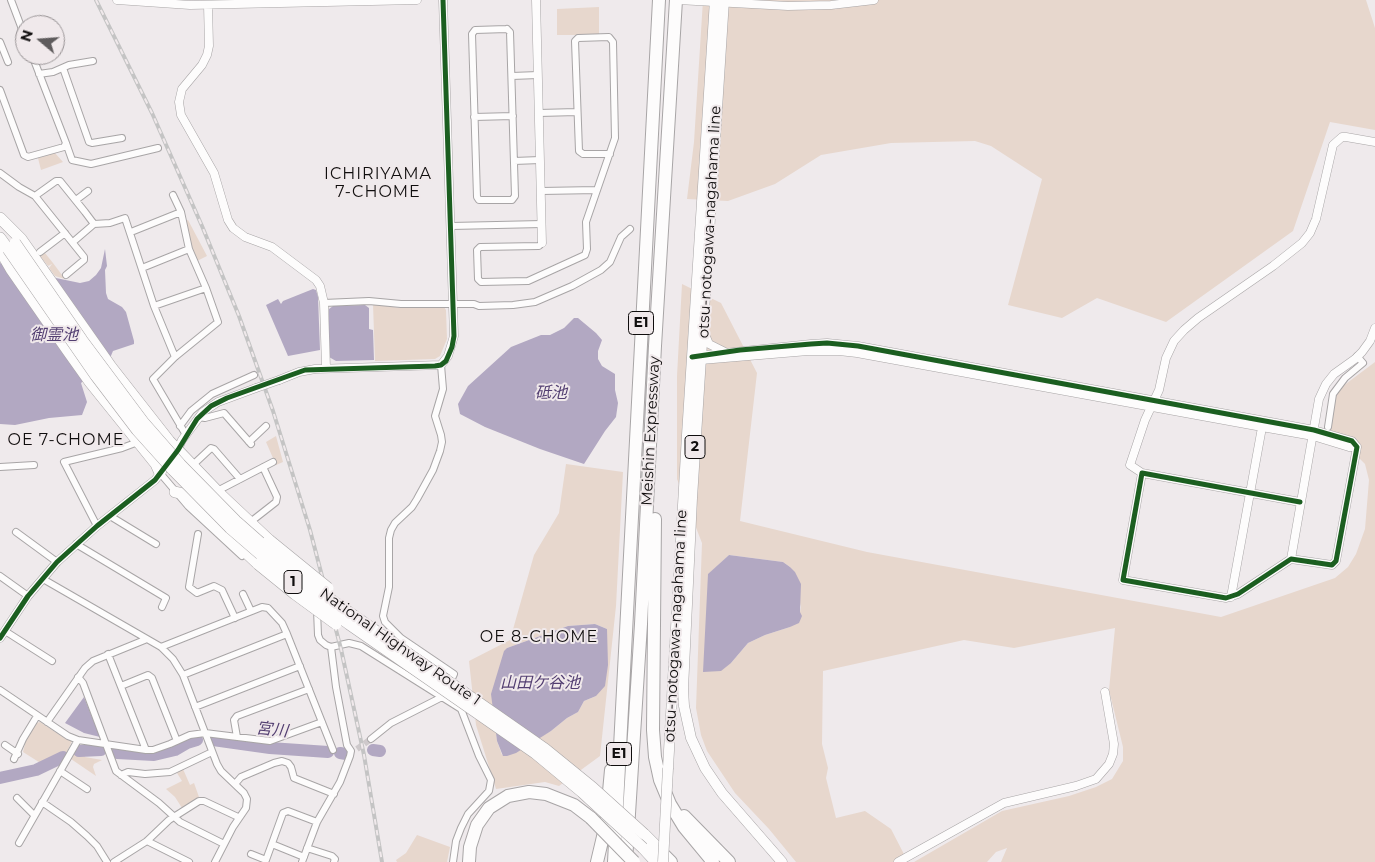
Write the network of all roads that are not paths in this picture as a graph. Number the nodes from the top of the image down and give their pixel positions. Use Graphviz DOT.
graph roads {
  1 [pos="11,0"];
  2 [pos="117,0"];
  3 [pos="417,0"];
  4 [pos="443,0"];
  5 [pos="536,0"];
  6 [pos="659,0"];
  7 [pos="677,0"];
  8 [pos="874,0"];
  9 [pos="697,1"];
  10 [pos="719,1"];
  11 [pos="207,2"];
  12 [pos="300,2"];
  13 [pos="17,15"];
  14 [pos="0,42"];
  15 [pos="93,61"];
  16 [pos="8,62"];
  17 [pos="36,65"];
  18 [pos="63,68"];
  19 [pos="39,74"];
  20 [pos="538,75"];
  21 [pos="512,76"];
  22 [pos="0,90"];
  23 [pos="577,112"];
  24 [pos="539,113"];
  25 [pos="513,116"];
  26 [pos="474,118"];
  27 [pos="122,138"];
  28 [pos="1375,142"];
  29 [pos="66,143"];
  30 [pos="158,148"];
  31 [pos="610,154"];
  32 [pos="540,160"];
  33 [pos="514,161"];
  34 [pos="0,173"];
  35 [pos="597,190"];
  36 [pos="88,191"];
  37 [pos="541,191"];
  38 [pos="173,195"];
  39 [pos="36,196"];
  40 [pos="76,200"];
  41 [pos="181,212"];
  42 [pos="0,220"];
  43 [pos="94,224"];
  44 [pos="542,224"];
  45 [pos="451,226"];
  46 [pos="630,229"];
  47 [pos="131,232"];
  48 [pos="65,233"];
  49 [pos="0,238"];
  50 [pos="73,242"];
  51 [pos="542,243"];
  52 [pos="9,247"];
  53 [pos="189,249"];
  54 [pos="40,252"];
  55 [pos="142,268"];
  56 [pos="66,276"];
  57 [pos="206,288"];
  58 [pos="324,303"];
  59 [pos="453,303"];
  60 [pos="154,306"];
  61 [pos="1375,328"];
  62 [pos="703,330"];
  63 [pos="655,346"];
  64 [pos="725,352"];
  65 [pos="1357,356"];
  66 [pos="175,357"];
  67 [pos="698,357"];
  68 [pos="441,365"];
  69 [pos="326,368"];
  70 [pos="254,375"];
  71 [pos="1152,404"];
  72 [pos="199,417"];
  73 [pos="1330,422"];
  74 [pos="1262,424"];
  75 [pos="180,426"];
  76 [pos="266,426"];
  77 [pos="1313,433"];
  78 [pos="186,435"];
  79 [pos="138,442"];
  80 [pos="179,452"];
  81 [pos="273,462"];
  82 [pos="196,463"];
  83 [pos="34,465"];
  84 [pos="263,467"];
  85 [pos="0,468"];
  86 [pos="160,473"];
  87 [pos="1142,473"];
  88 [pos="240,479"];
  89 [pos="221,489"];
  90 [pos="175,492"];
  91 [pos="1249,494"];
  92 [pos="1300,502"];
  93 [pos="110,516"];
  94 [pos="253,520"];
  95 [pos="97,526"];
  96 [pos="16,532"];
  97 [pos="198,534"];
  98 [pos="76,544"];
  99 [pos="156,544"];
  100 [pos="1290,559"];
  101 [pos="57,562"];
  102 [pos="0,576"];
  103 [pos="43,579"];
  104 [pos="243,594"];
  105 [pos="28,596"];
  106 [pos="1231,597"];
  107 [pos="162,607"];
  108 [pos="251,611"];
  109 [pos="234,618"];
  110 [pos="317,620"];
  111 [pos="5,631"];
  112 [pos="287,634"];
  113 [pos="0,638"];
  114 [pos="147,639"];
  115 [pos="396,640"];
  116 [pos="625,646"];
  117 [pos="161,647"];
  118 [pos="331,647"];
  119 [pos="108,654"];
  120 [pos="401,660"];
  121 [pos="52,661"];
  122 [pos="386,661"];
  123 [pos="300,666"];
  124 [pos="182,675"];
  125 [pos="78,677"];
  126 [pos="121,686"];
  127 [pos="309,689"];
  128 [pos="0,690"];
  129 [pos="1105,692"];
  130 [pos="444,698"];
  131 [pos="195,707"];
  132 [pos="38,716"];
  133 [pos="47,722"];
  134 [pos="322,722"];
  135 [pos="205,733"];
  136 [pos="238,737"];
  137 [pos="371,739"];
  138 [pos="78,740"];
  139 [pos="177,741"];
  140 [pos="5,745"];
  141 [pos="107,745"];
  142 [pos="146,750"];
  143 [pos="333,750"];
  144 [pos="212,752"];
  145 [pos="663,768"];
  146 [pos="60,771"];
  147 [pos="121,775"];
  148 [pos="235,784"];
  149 [pos="87,789"];
  150 [pos="334,794"];
  151 [pos="17,798"];
  152 [pos="42,802"];
  153 [pos="34,815"];
  154 [pos="174,817"];
  155 [pos="238,817"];
  156 [pos="317,822"];
  157 [pos="147,841"];
  158 [pos="19,843"];
  159 [pos="224,844"];
  160 [pos="272,844"];
  161 [pos="307,848"];
  162 [pos="657,848"];
  163 [pos="252,854"];
  164 [pos="303,859"];
  165 [pos="107,862"];
  166 [pos="114,862"];
  167 [pos="190,862"];
  168 [pos="215,862"];
  169 [pos="334,862"];
  170 [pos="454,862"];
  171 [pos="469,862"];
  172 [pos="597,862"];
  173 [pos="614,862"];
  174 [pos="626,862"];
  175 [pos="634,862"];
  176 [pos="656,862"];
  177 [pos="663,862"];
  178 [pos="672,862"];
  179 [pos="713,862"];
  180 [pos="729,862"];
  181 [pos="782,862"];
  182 [pos="898,862"];
  1 -- 13 [label="street"];
  2 -- 11 [label="street"];
  3 -- 12 [label="street"];
  4 -- 45 [label="street"];
  5 -- 20 [label="street"];
  6 -- 116 [label="highway, Meishin Expressway / E1"];
  7 -- 9 [label="street"];
  7 -- 63 [label="highway, Meishin Expressway / E1"];
  8 -- 10 [label="street"];
  9 -- 10 [label="street"];
  10 -- 62 [label="main road, otsu-notogawa-nagahama line / 2"];
  10 -- 67 [label="main road, otsu-notogawa-nagahama line / 2"];
  11 -- 12 [label="street"];
  11 -- 58 [label="street"];
  14 -- 16 [label="street"];
  15 -- 18 [label="street"];
  17 -- 19 [label="street"];
  18 -- 19 [label="street"];
  18 -- 27 [label="street"];
  19 -- 29 [label="street"];
  20 -- 21 [label="street"];
  20 -- 24 [label="street"];
  21 -- 25 [label="street"];
  21 -- 26 [label="street"];
  22 -- 29 [label="street"];
  23 -- 24 [label="street"];
  23 -- 31 [label="street"];
  23 -- 31 [label="street"];
  24 -- 32 [label="street"];
  25 -- 26 [label="street"];
  25 -- 33 [label="street"];
  26 -- 33 [label="street"];
  28 -- 71 [label="street"];
  29 -- 30 [label="street"];
  31 -- 35 [label="street"];
  32 -- 33 [label="street"];
  32 -- 37 [label="street"];
  34 -- 39 [label="street"];
  35 -- 37 [label="street"];
  35 -- 51 [label="street"];
  36 -- 40 [label="street"];
  37 -- 44 [label="street"];
  38 -- 41 [label="street"];
  39 -- 40 [label="street"];
  39 -- 48 [label="street"];
  40 -- 43 [label="street"];
  41 -- 47 [label="street"];
  41 -- 53 [label="street"];
  42 -- 52 [label="highway, National Highway Route 1 / 1"];
  43 -- 47 [label="street"];
  43 -- 50 [label="street"];
  44 -- 45 [label="street"];
  44 -- 51 [label="street"];
  45 -- 59 [label="street"];
  46 -- 59 [label="street"];
  47 -- 55 [label="street"];
  48 -- 50 [label="street"];
  48 -- 54 [label="street"];
  49 -- 52 [label="highway, National Highway Route 1 / 1"];
  50 -- 56 [label="street"];
  52 -- 79 [label="highway"];
  52 -- 80 [label="highway"];
  52 -- 115 [label="highway, National Highway Route 1 / 1, bridge"];
  52 -- 120 [label="highway, National Highway Route 1 / 1, bridge"];
  53 -- 55 [label="street"];
  53 -- 57 [label="street"];
  55 -- 60 [label="street"];
  57 -- 60 [label="street"];
  57 -- 66 [label="street"];
  58 -- 59 [label="street"];
  58 -- 69 [label="street"];
  59 -- 68 [label="street"];
  60 -- 66 [label="street"];
  61 -- 65 [label="street"];
  62 -- 64 [label="street"];
  62 -- 67 [label="main road, otsu-notogawa-nagahama line / 2"];
  63 -- 145 [label="highway"];
  63 -- 174 [label="highway, Meishin Expressway / E1"];
  64 -- 67 [label="street"];
  64 -- 71 [label="street"];
  65 -- 73 [label="street"];
  65 -- 77 [label="street"];
  66 -- 75 [label="street"];
  67 -- 71 [label="street"];
  67 -- 145 [label="main road, otsu-notogawa-nagahama line / 2"];
  67 -- 181 [label="main road, otsu-notogawa-nagahama line / 2"];
  68 -- 69 [label="street"];
  68 -- 115 [label="street"];
  69 -- 72 [label="street, bridge"];
  70 -- 75 [label="street"];
  71 -- 74 [label="street"];
  71 -- 87 [label="street"];
  72 -- 76 [label="street"];
  72 -- 78 [label="street"];
  74 -- 77 [label="street"];
  74 -- 91 [label="street"];
  75 -- 78 [label="street"];
  77 -- 92 [label="street"];
  77 -- 100 [label="street"];
  78 -- 80 [label="street"];
  79 -- 86 [label="highway"];
  79 -- 95 [label="street"];
  80 -- 82 [label="street"];
  80 -- 86 [label="street"];
  80 -- 115 [label="highway, bridge"];
  81 -- 84 [label="street"];
  82 -- 88 [label="street"];
  82 -- 89 [label="street"];
  83 -- 85 [label="street"];
  84 -- 88 [label="street"];
  84 -- 94 [label="street"];
  86 -- 90 [label="street"];
  86 -- 93 [label="street"];
  87 -- 91 [label="street"];
  87 -- 106 [label="street"];
  88 -- 89 [label="street"];
  89 -- 94 [label="street"];
  90 -- 110 [label="street"];
  90 -- 120 [label="highway, bridge"];
  91 -- 92 [label="street"];
  91 -- 106 [label="street"];
  92 -- 100 [label="street"];
  93 -- 95 [label="street"];
  93 -- 99 [label="street"];
  94 -- 110 [label="street"];
  95 -- 98 [label="street"];
  96 -- 101 [label="street"];
  97 -- 109 [label="street"];
  98 -- 101 [label="street"];
  98 -- 107 [label="street"];
  100 -- 106 [label="street"];
  101 -- 103 [label="street"];
  102 -- 105 [label="street"];
  103 -- 105 [label="street"];
  103 -- 114 [label="street"];
  104 -- 108 [label="street"];
  105 -- 111 [label="street"];
  108 -- 109 [label="street"];
  108 -- 112 [label="street"];
  109 -- 117 [label="street"];
  110 -- 118 [label="street"];
  111 -- 113 [label="street"];
  111 -- 121 [label="street"];
  112 -- 123 [label="street"];
  112 -- 124 [label="street"];
  114 -- 117 [label="street"];
  114 -- 119 [label="street"];
  115 -- 122 [label="street"];
  115 -- 130 [label="street"];
  115 -- 162 [label="highway, National Highway Route 1 / 1, bridge"];
  116 -- 172 [label="highway"];
  116 -- 173 [label="highway, Meishin Expressway / E1"];
  117 -- 124 [label="street"];
  118 -- 122 [label="street"];
  118 -- 150 [label="street"];
  119 -- 125 [label="street"];
  119 -- 126 [label="street"];
  120 -- 176 [label="highway, National Highway Route 1 / 1, bridge"];
  122 -- 130 [label="street"];
  123 -- 127 [label="street"];
  123 -- 131 [label="street"];
  124 -- 131 [label="street"];
  125 -- 133 [label="street"];
  125 -- 141 [label="street"];
  126 -- 139 [label="street"];
  126 -- 142 [label="street"];
  127 -- 134 [label="street"];
  127 -- 136 [label="street"];
  128 -- 132 [label="street"];
  129 -- 182 [label="street"];
  130 -- 137 [label="street"];
  130 -- 170 [label="street"];
  131 -- 135 [label="street"];
  132 -- 133 [label="street"];
  132 -- 140 [label="street"];
  133 -- 138 [label="street"];
  134 -- 136 [label="street"];
  134 -- 143 [label="street"];
  135 -- 136 [label="street"];
  135 -- 139 [label="street"];
  135 -- 144 [label="street"];
  138 -- 141 [label="street"];
  138 -- 146 [label="street"];
  139 -- 142 [label="street"];
  141 -- 142 [label="street"];
  141 -- 147 [label="street"];
  144 -- 147 [label="street"];
  144 -- 148 [label="street"];
  145 -- 177 [label="main road, otsu-notogawa-nagahama line / 2, bridge"];
  145 -- 179 [label="highway"];
  145 -- 180 [label="highway"];
  146 -- 149 [label="street"];
  146 -- 152 [label="street"];
  147 -- 154 [label="street"];
  148 -- 150 [label="street"];
  148 -- 155 [label="street"];
  150 -- 156 [label="street"];
  151 -- 153 [label="street"];
  152 -- 153 [label="street"];
  152 -- 165 [label="street"];
  153 -- 158 [label="street"];
  154 -- 155 [label="street"];
  154 -- 157 [label="street"];
  154 -- 159 [label="street"];
  155 -- 159 [label="street"];
  156 -- 160 [label="street"];
  156 -- 161 [label="street"];
  157 -- 166 [label="street"];
  157 -- 167 [label="street"];
  159 -- 168 [label="street"];
  160 -- 163 [label="street"];
  160 -- 164 [label="street"];
  161 -- 164 [label="street"];
  161 -- 169 [label="street"];
  162 -- 178 [label="highway"];
  171 -- 175 [label="highway, bridge"];
}
